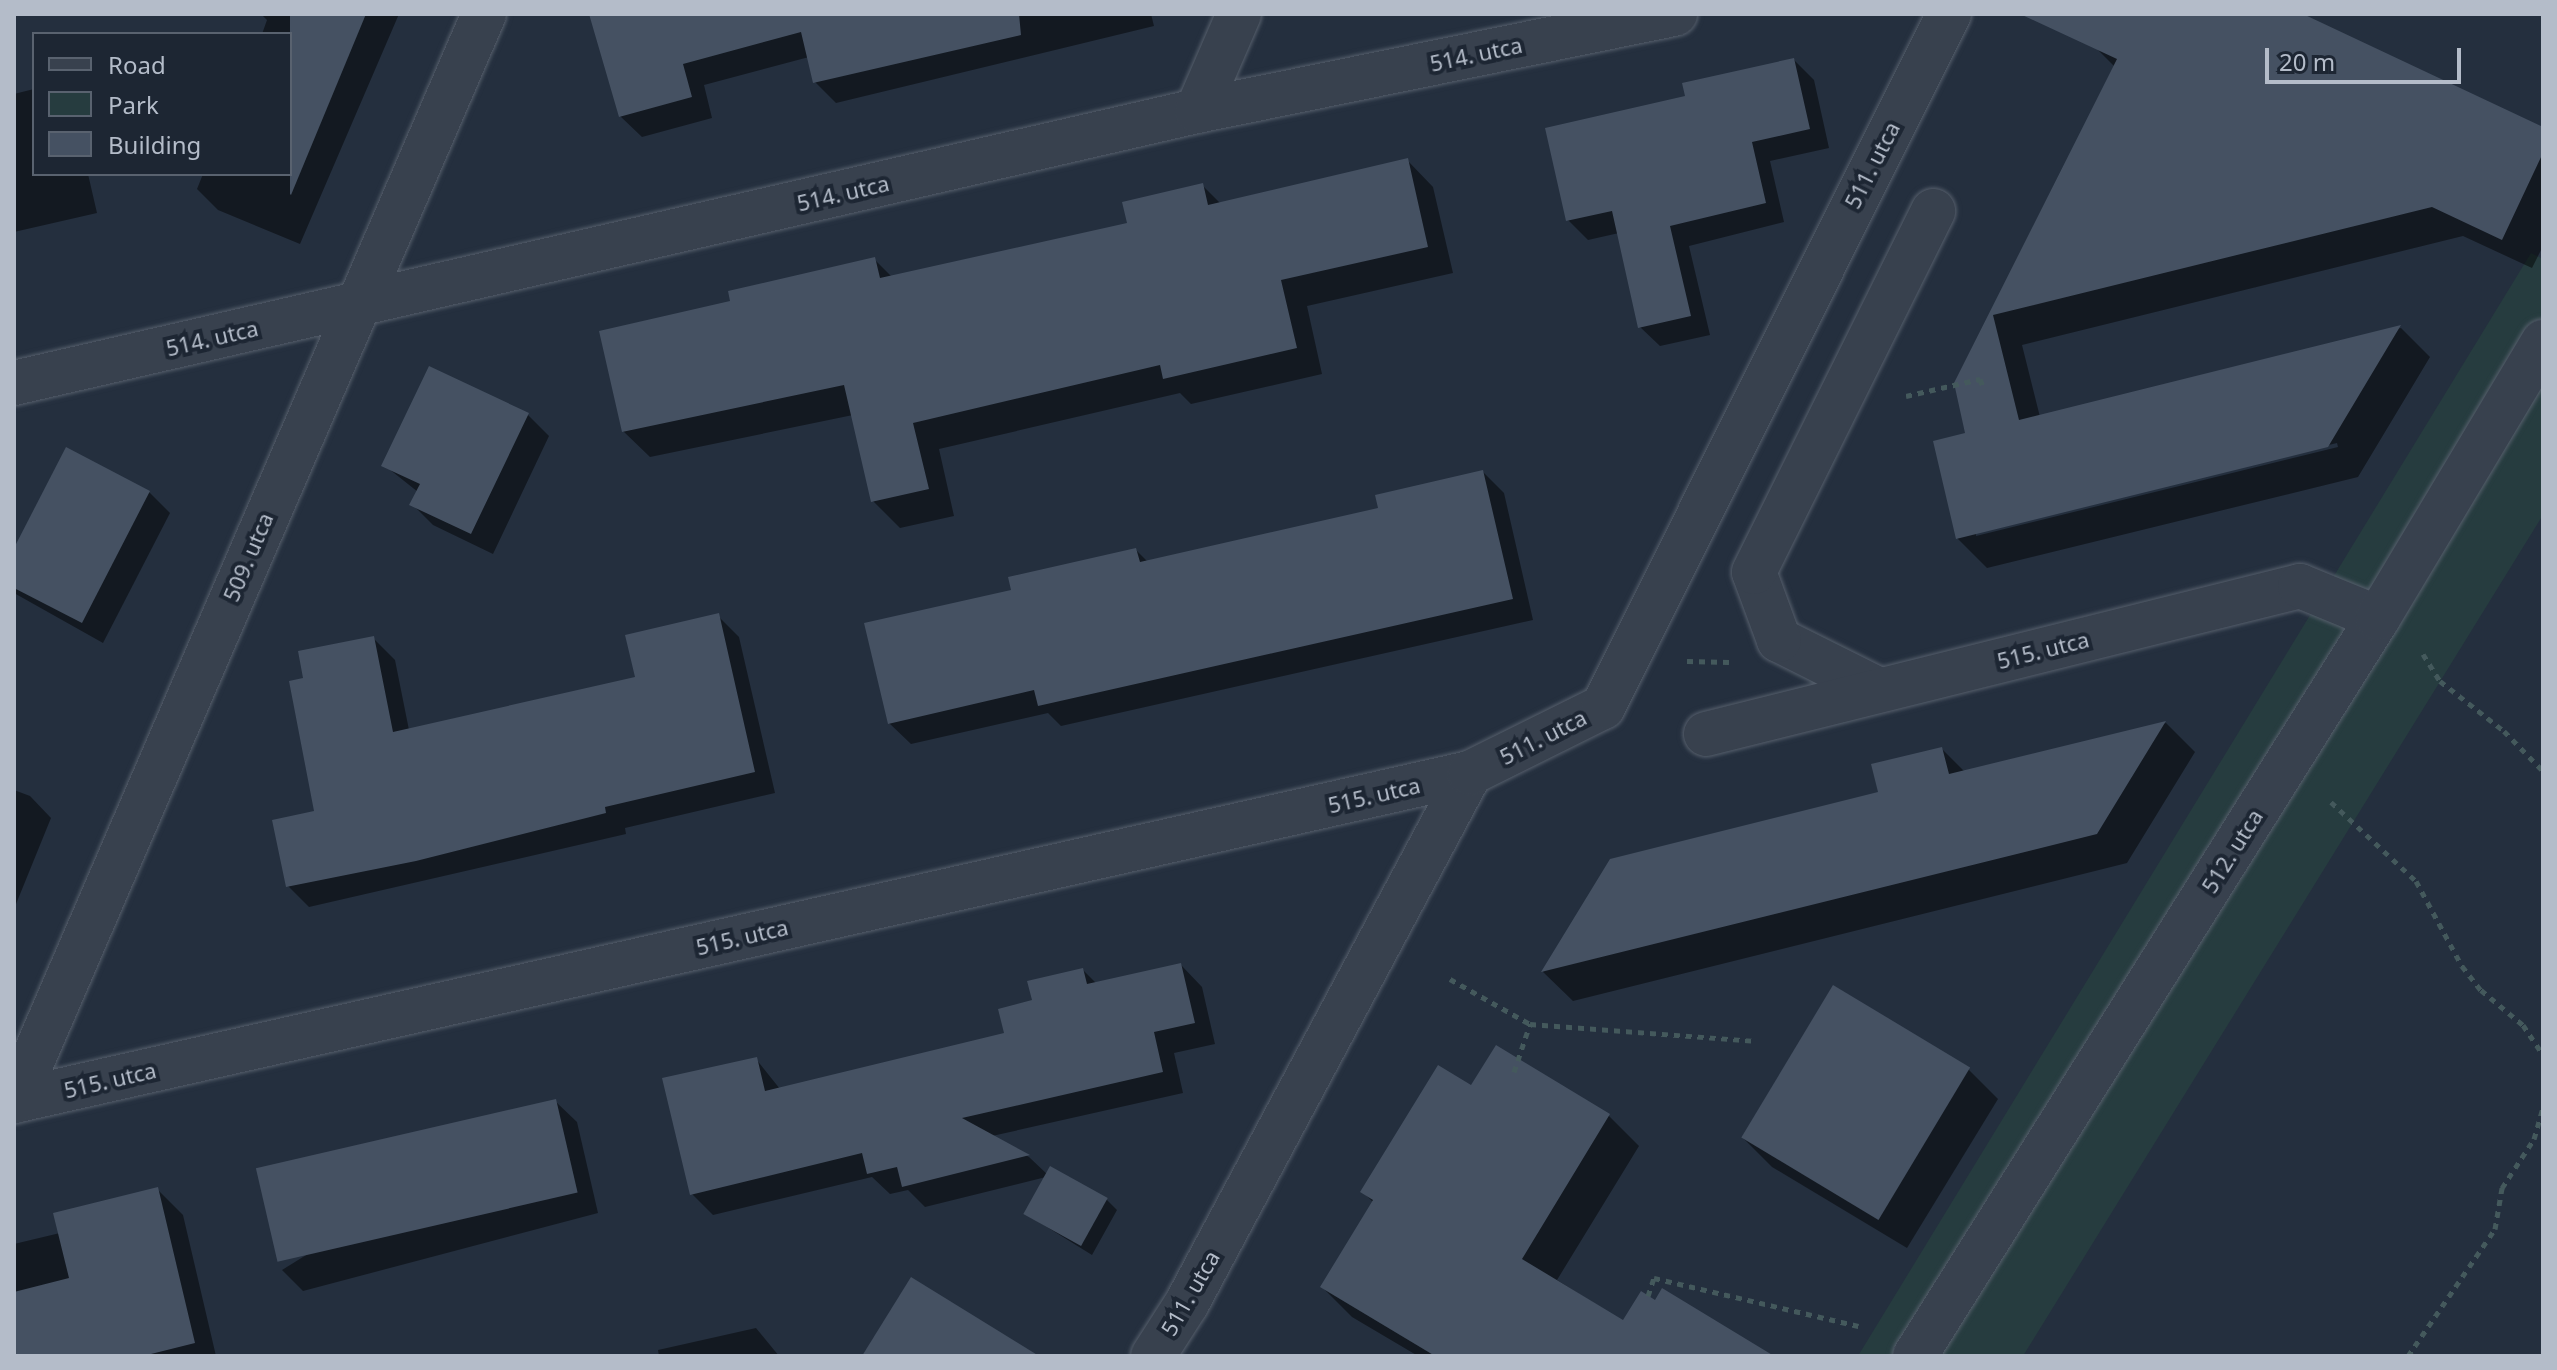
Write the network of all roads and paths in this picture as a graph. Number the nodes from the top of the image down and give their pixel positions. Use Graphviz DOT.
graph roads {
  1 [pos="484,14"];
  2 [pos="1239,14"];
  3 [pos="1675,14"];
  4 [pos="1949,14"];
  5 [pos="1197,111"];
  6 [pos="1933,211"];
  7 [pos="356,305"];
  8 [pos="2543,342"];
  9 [pos="14,383"];
  10 [pos="1984,389"];
  11 [pos="1894,399"];
  12 [pos="2383,608"];
  13 [pos="1879,690"];
  14 [pos="1706,734"];
  15 [pos="2289,759"];
  16 [pos="2543,771"];
  17 [pos="1470,773"];
  18 [pos="1450,979"];
  19 [pos="1530,1024"];
  20 [pos="1754,1041"];
  21 [pos="2543,1055"];
  22 [pos="1514,1072"];
  23 [pos="15,1101"];
  24 [pos="2543,1108"];
  25 [pos="1648,1296"];
  26 [pos="1858,1326"];
  27 [pos="1153,1356"];
  28 [pos="1915,1356"];
  29 [pos="2408,1356"];
  1 -- 7 [label="street, 509. utca"];
  2 -- 5 [label="street"];
  3 -- 5 [label="street, 514. utca"];
  4 -- 17 [label="street, 511. utca"];
  5 -- 7 [label="street, 514. utca"];
  6 -- 13 [label="street"];
  7 -- 9 [label="street, 514. utca"];
  7 -- 23 [label="street, 509. utca"];
  8 -- 12 [label="street, 512. utca"];
  10 -- 11 [label="path"];
  12 -- 13 [label="street, 515. utca"];
  12 -- 15 [label="street, 512. utca"];
  12 -- 16 [label="path"];
  13 -- 14 [label="street, 515. utca"];
  15 -- 21 [label="path"];
  15 -- 28 [label="street, 512. utca"];
  17 -- 23 [label="street, 515. utca"];
  17 -- 27 [label="street, 511. utca"];
  18 -- 19 [label="path"];
  19 -- 20 [label="path"];
  19 -- 22 [label="path"];
  24 -- 29 [label="path"];
  25 -- 26 [label="path"];
}
